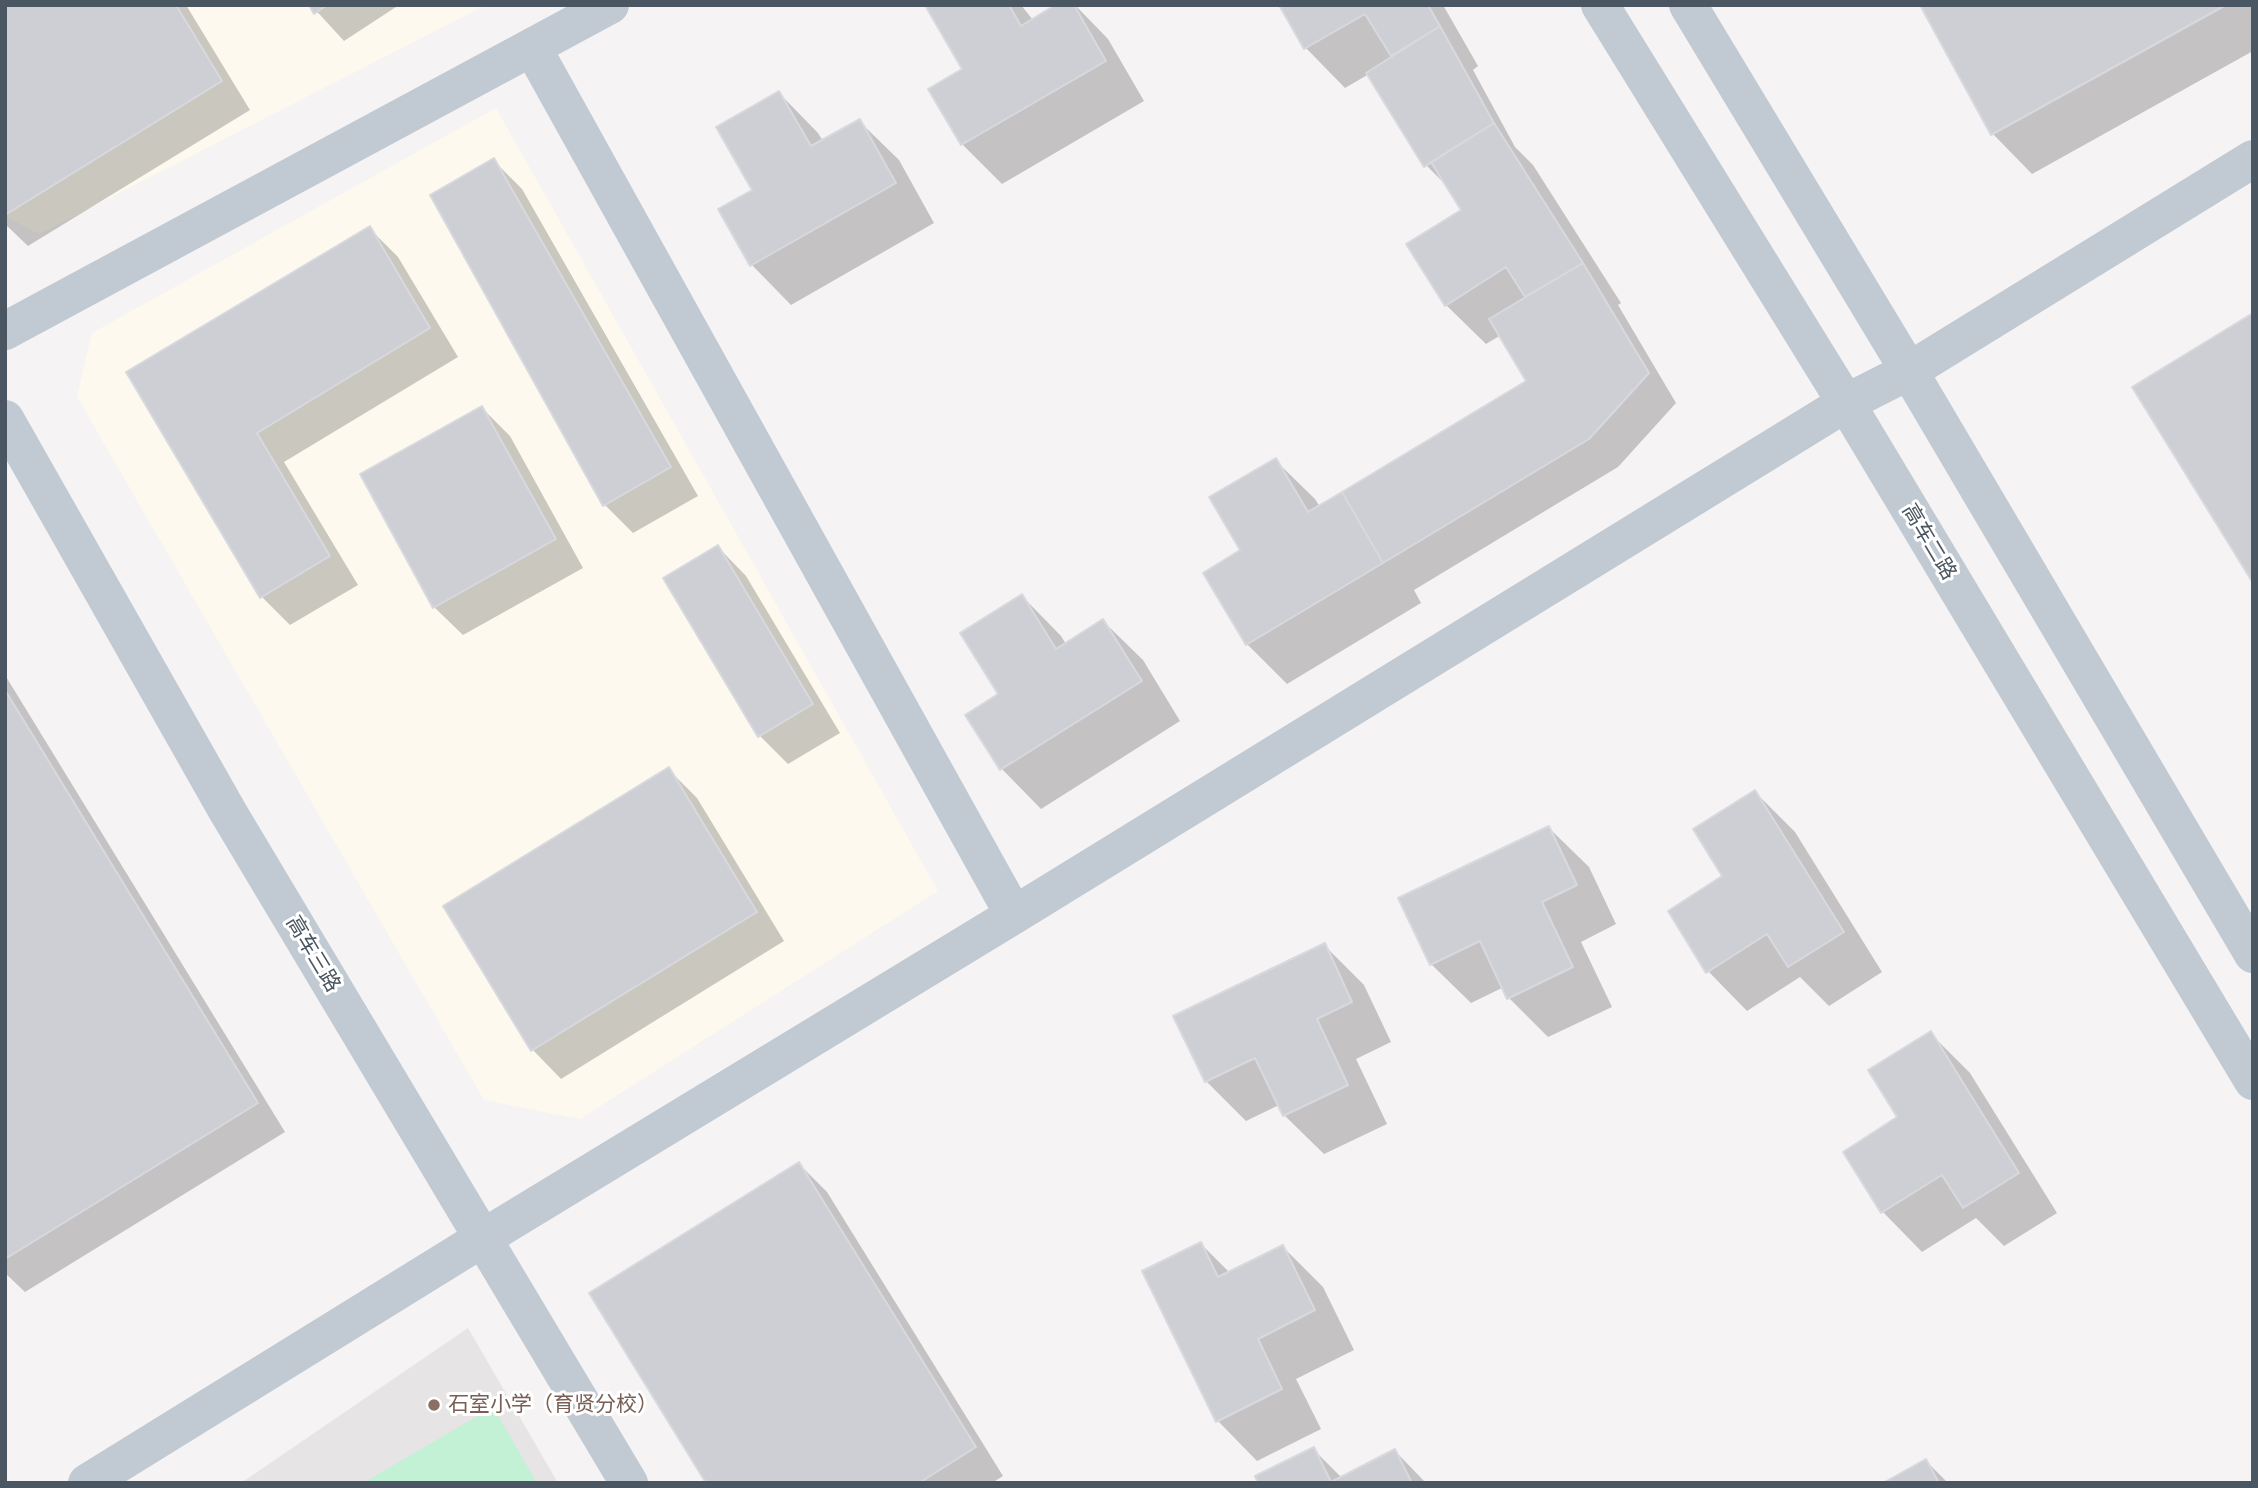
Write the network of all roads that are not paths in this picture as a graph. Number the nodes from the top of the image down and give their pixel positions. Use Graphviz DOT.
graph roads {
  1 [pos="610,5"];
  2 [pos="1600,5"];
  3 [pos="1688,5"];
  4 [pos="532,47"];
  5 [pos="2253,159"];
  6 [pos="5,331"];
  7 [pos="1909,371"];
  8 [pos="1846,403"];
  9 [pos="5,419"];
  10 [pos="1014,915"];
  11 [pos="2253,954"];
  12 [pos="2253,1082"];
  13 [pos="483,1238"];
  14 [pos="87,1483"];
  15 [pos="629,1483"];
  1 -- 4 [label="street"];
  2 -- 8 [label="street, 高车二路"];
  3 -- 7 [label="street"];
  4 -- 6 [label="street"];
  4 -- 10 [label="street"];
  5 -- 7 [label="street"];
  7 -- 8 [label="street"];
  7 -- 11 [label="street"];
  8 -- 10 [label="street"];
  8 -- 12 [label="street, 高车二路"];
  9 -- 13 [label="street, 高车三路"];
  10 -- 13 [label="street"];
  13 -- 14 [label="street"];
  13 -- 15 [label="street, 高车三路"];
}
